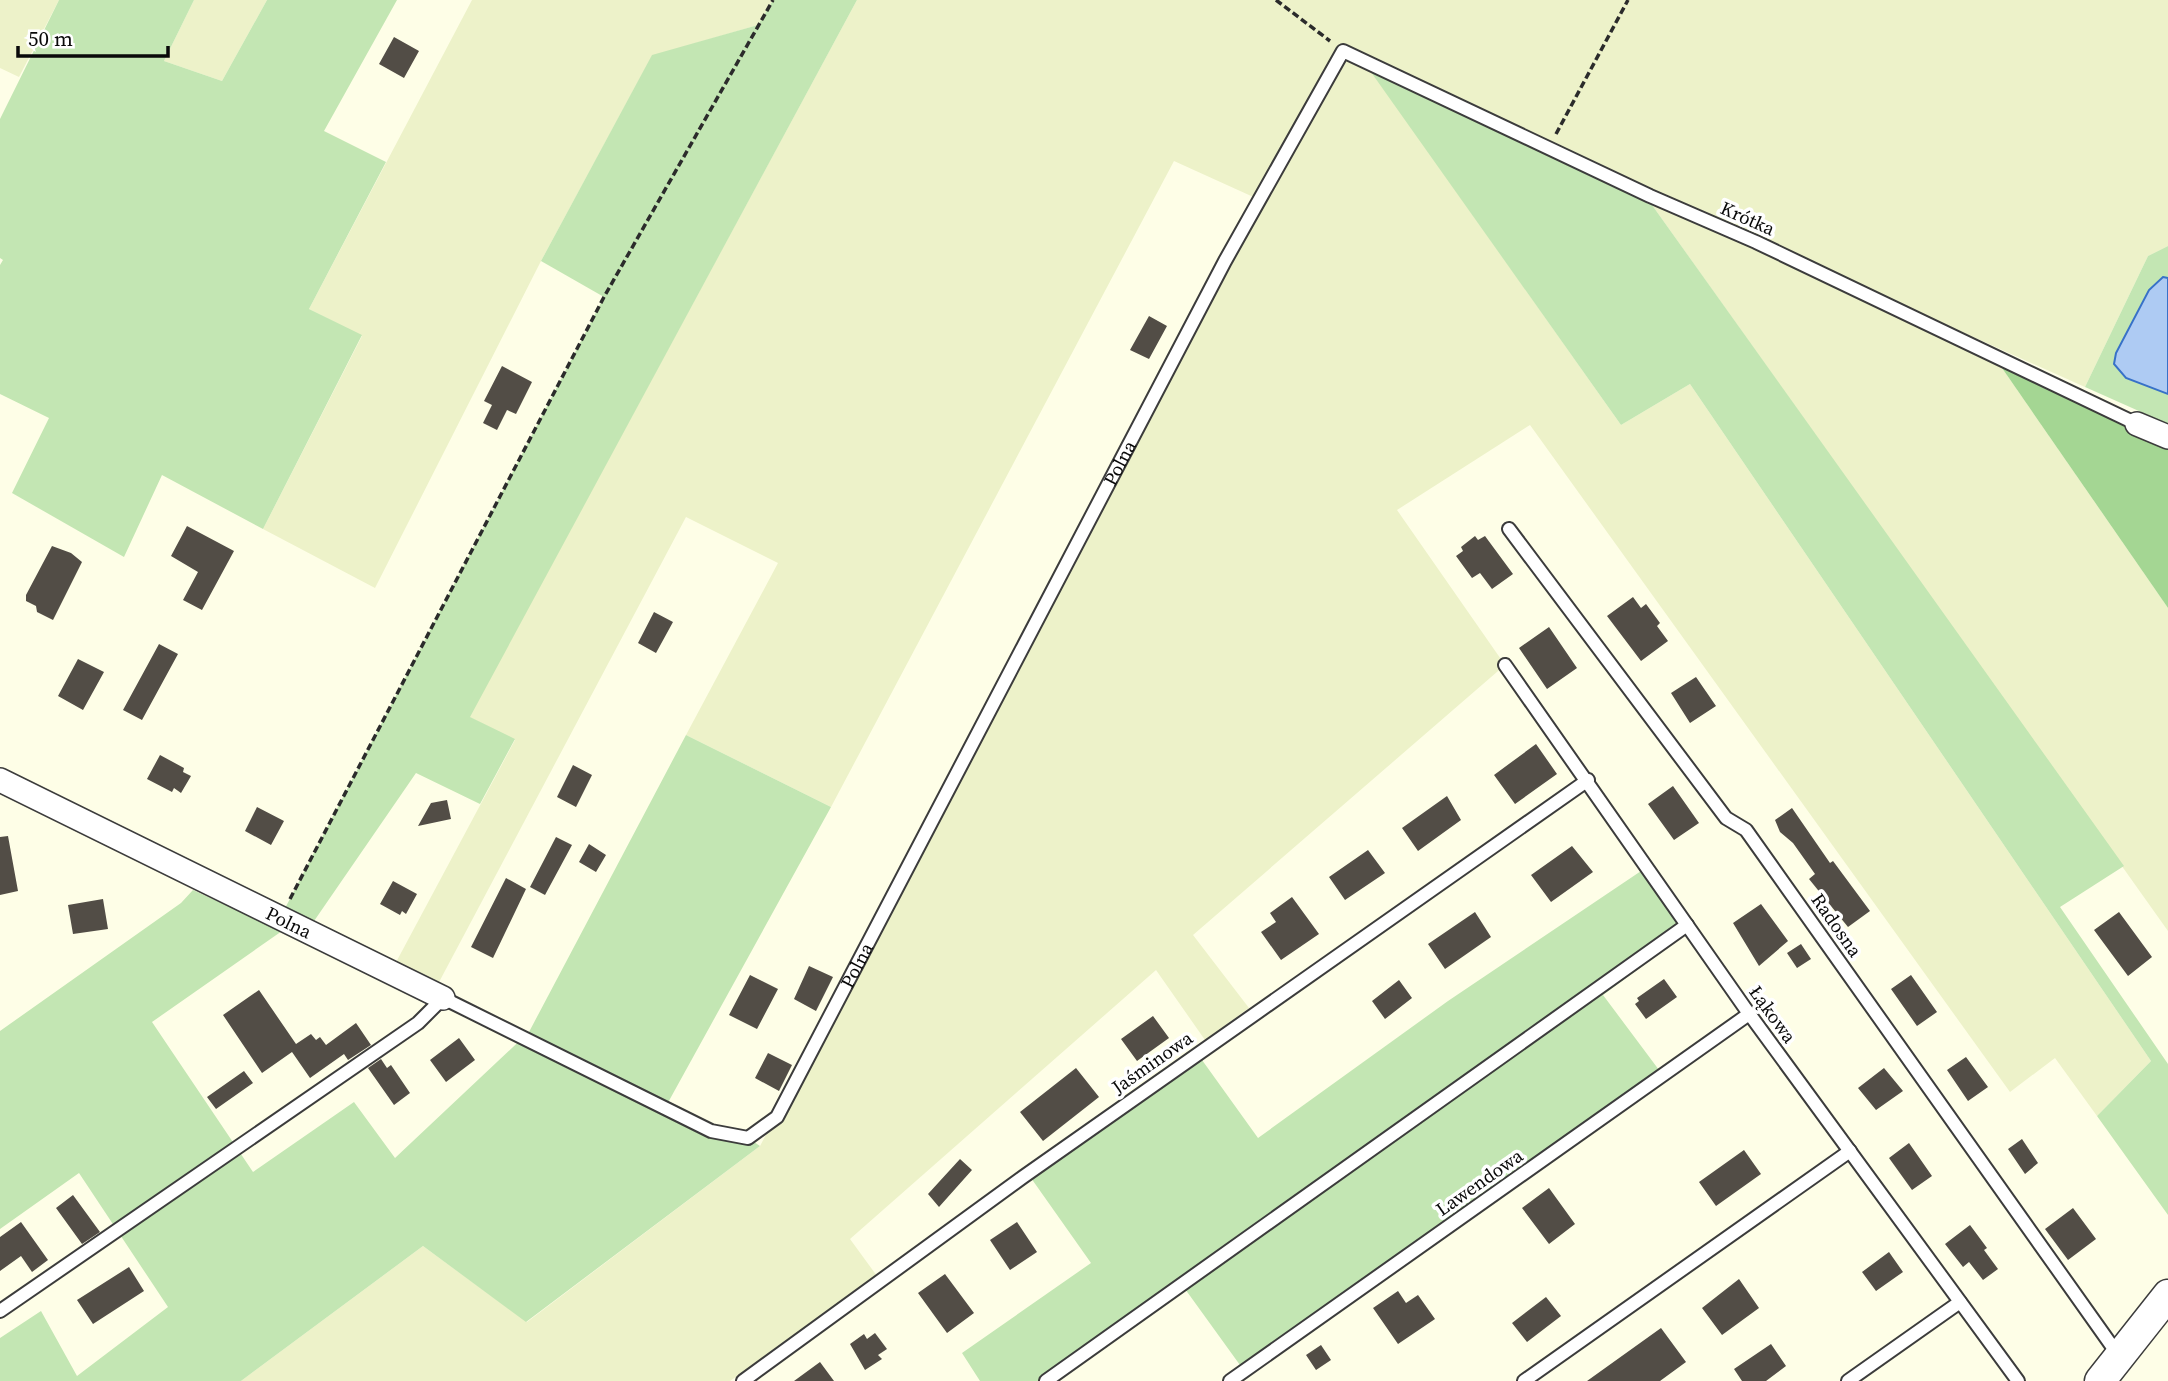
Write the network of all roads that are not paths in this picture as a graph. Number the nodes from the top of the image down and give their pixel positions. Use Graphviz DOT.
graph roads {
  1 [pos="1343,51"];
  2 [pos="2137,424"];
  3 [pos="2168,437"];
  4 [pos="1509,528"];
  5 [pos="1504,665"];
  6 [pos="0,780"];
  7 [pos="1588,780"];
  8 [pos="1687,926"];
  9 [pos="443,998"];
  10 [pos="1749,1014"];
  11 [pos="1850,1151"];
  12 [pos="2168,1296"];
  13 [pos="1960,1303"];
  14 [pos="0,1311"];
  15 [pos="2120,1356"];
  16 [pos="743,1381"];
  17 [pos="1046,1381"];
  18 [pos="1230,1381"];
  19 [pos="1524,1381"];
  20 [pos="1848,1381"];
  21 [pos="2018,1381"];
  22 [pos="2100,1381"];
  1 -- 2 [label="lane, Krótka"];
  1 -- 9 [label="lane, Polna"];
  2 -- 3 [label="street"];
  4 -- 15 [label="lane, Radosna"];
  5 -- 7 [label="lane, Łąkowa"];
  6 -- 9 [label="street, Polna"];
  7 -- 8 [label="lane, Łąkowa"];
  7 -- 16 [label="lane, Jaśminowa"];
  8 -- 10 [label="lane, Łąkowa"];
  8 -- 17 [label="lane"];
  9 -- 14 [label="lane"];
  10 -- 11 [label="lane, Łąkowa"];
  10 -- 18 [label="lane, Lawendowa"];
  11 -- 13 [label="lane, Łąkowa"];
  11 -- 19 [label="lane"];
  12 -- 15 [label="street"];
  13 -- 20 [label="lane"];
  13 -- 21 [label="lane, Łąkowa"];
  15 -- 22 [label="street"];
}
